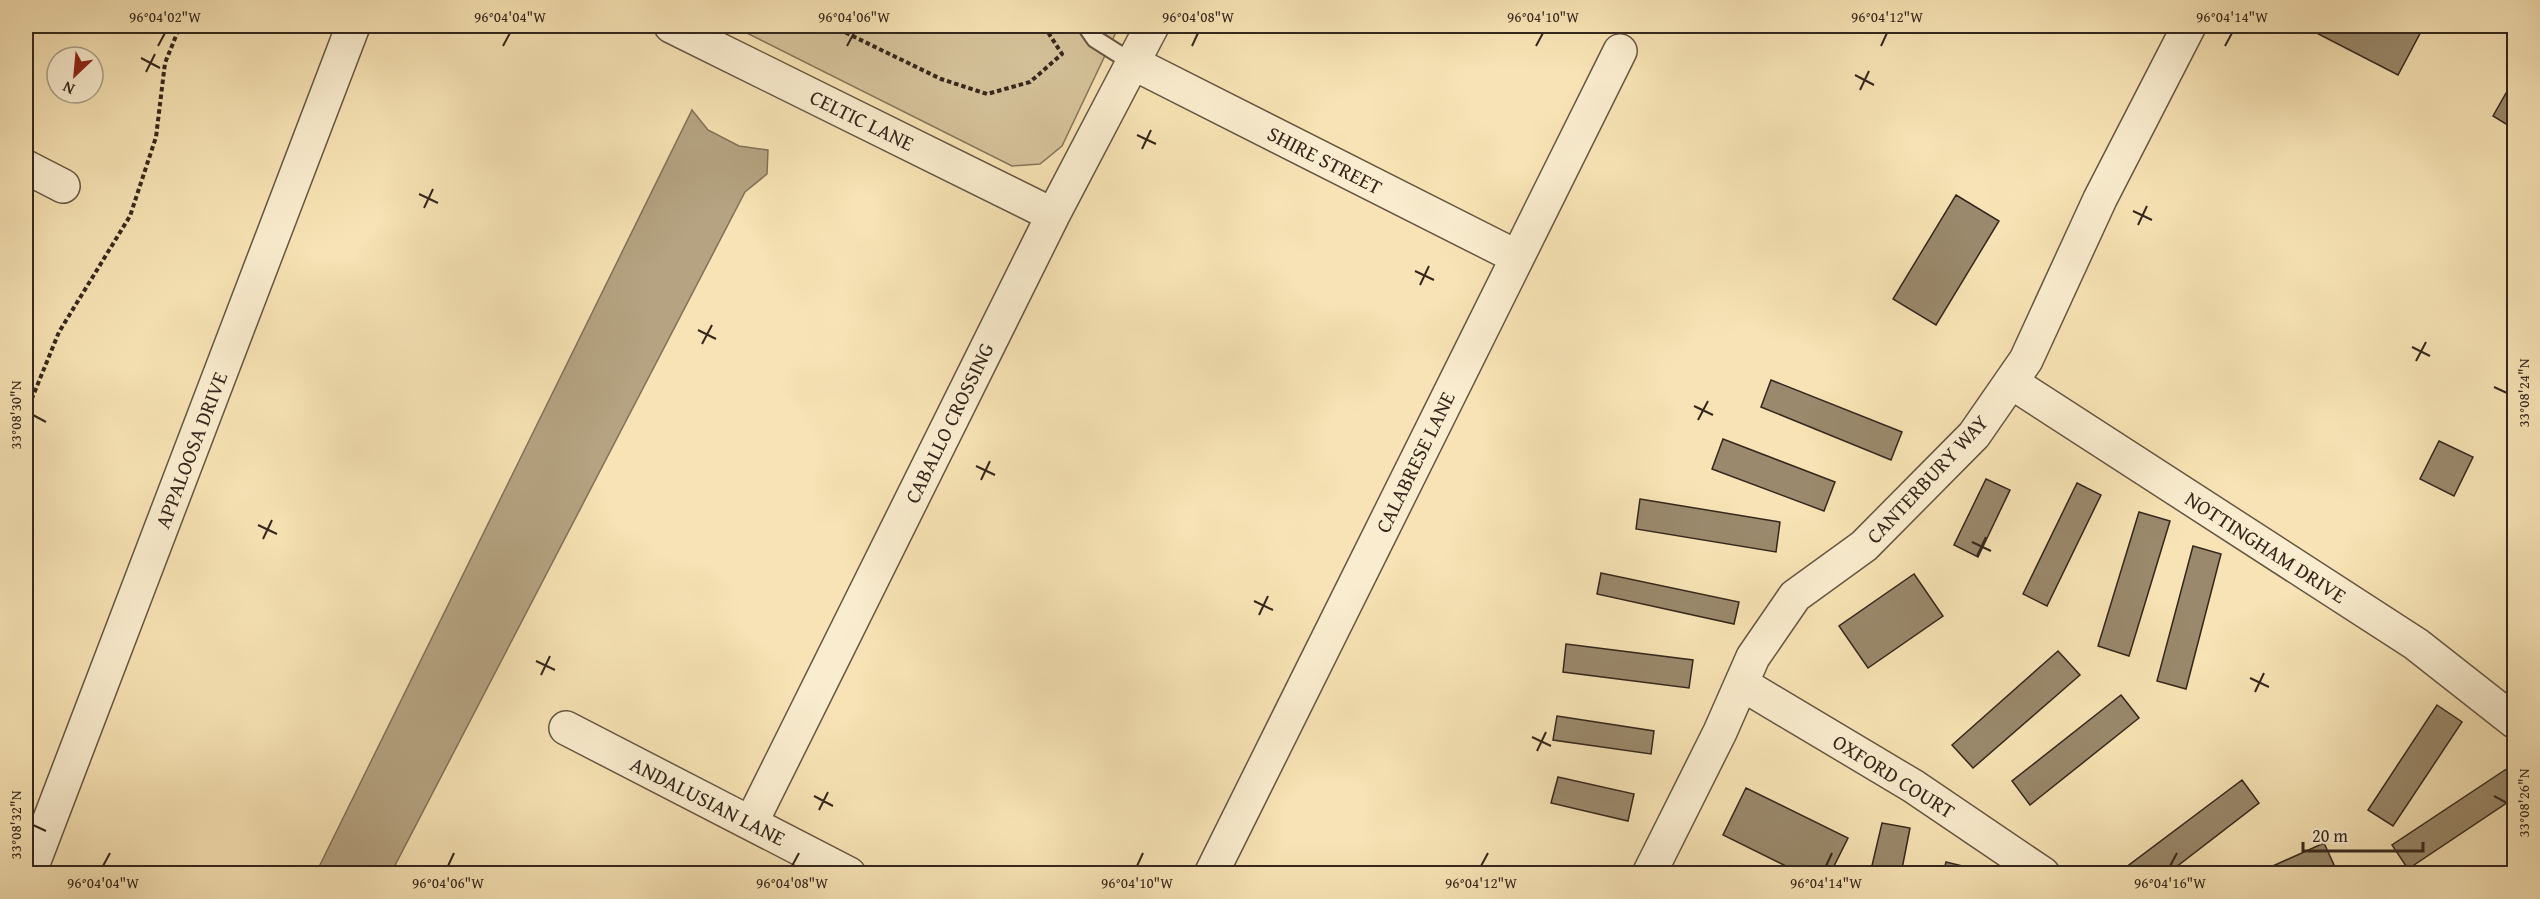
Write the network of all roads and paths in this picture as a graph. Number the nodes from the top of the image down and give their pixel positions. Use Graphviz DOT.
graph roads {
  1 [pos="180,26"];
  2 [pos="352,26"];
  3 [pos="671,26"];
  4 [pos="832,26"];
  5 [pos="1044,26"];
  6 [pos="1086,26"];
  7 [pos="1152,26"];
  8 [pos="2189,26"];
  9 [pos="1620,51"];
  10 [pos="1133,63"];
  11 [pos="26,167"];
  12 [pos="63,186"];
  13 [pos="1053,215"];
  14 [pos="1516,257"];
  15 [pos="2011,382"];
  16 [pos="26,412"];
  17 [pos="1742,684"];
  18 [pos="2514,721"];
  19 [pos="566,728"];
  20 [pos="751,823"];
  21 [pos="29,873"];
  22 [pos="849,873"];
  23 [pos="1211,873"];
  24 [pos="1649,873"];
  25 [pos="2043,873"];
  1 -- 16 [label="path"];
  2 -- 21 [label="street, APPALOOSA DRIVE"];
  3 -- 13 [label="street, CELTIC LANE"];
  4 -- 5 [label="path"];
  6 -- 10 [label="lane"];
  7 -- 10 [label="street, CABALLO CROSSING"];
  8 -- 15 [label="street, CANTERBURY WAY"];
  9 -- 14 [label="street, CALABRESE LANE"];
  10 -- 13 [label="street, CABALLO CROSSING"];
  10 -- 14 [label="street, SHIRE STREET"];
  11 -- 12 [label="street"];
  13 -- 20 [label="street, CABALLO CROSSING"];
  14 -- 23 [label="street, CALABRESE LANE"];
  15 -- 17 [label="street, CANTERBURY WAY"];
  15 -- 18 [label="street, NOTTINGHAM DRIVE"];
  17 -- 24 [label="street, CANTERBURY WAY"];
  17 -- 25 [label="street, OXFORD COURT"];
  19 -- 20 [label="street, ANDALUSIAN LANE"];
  20 -- 22 [label="street, ANDALUSIAN LANE"];
}
